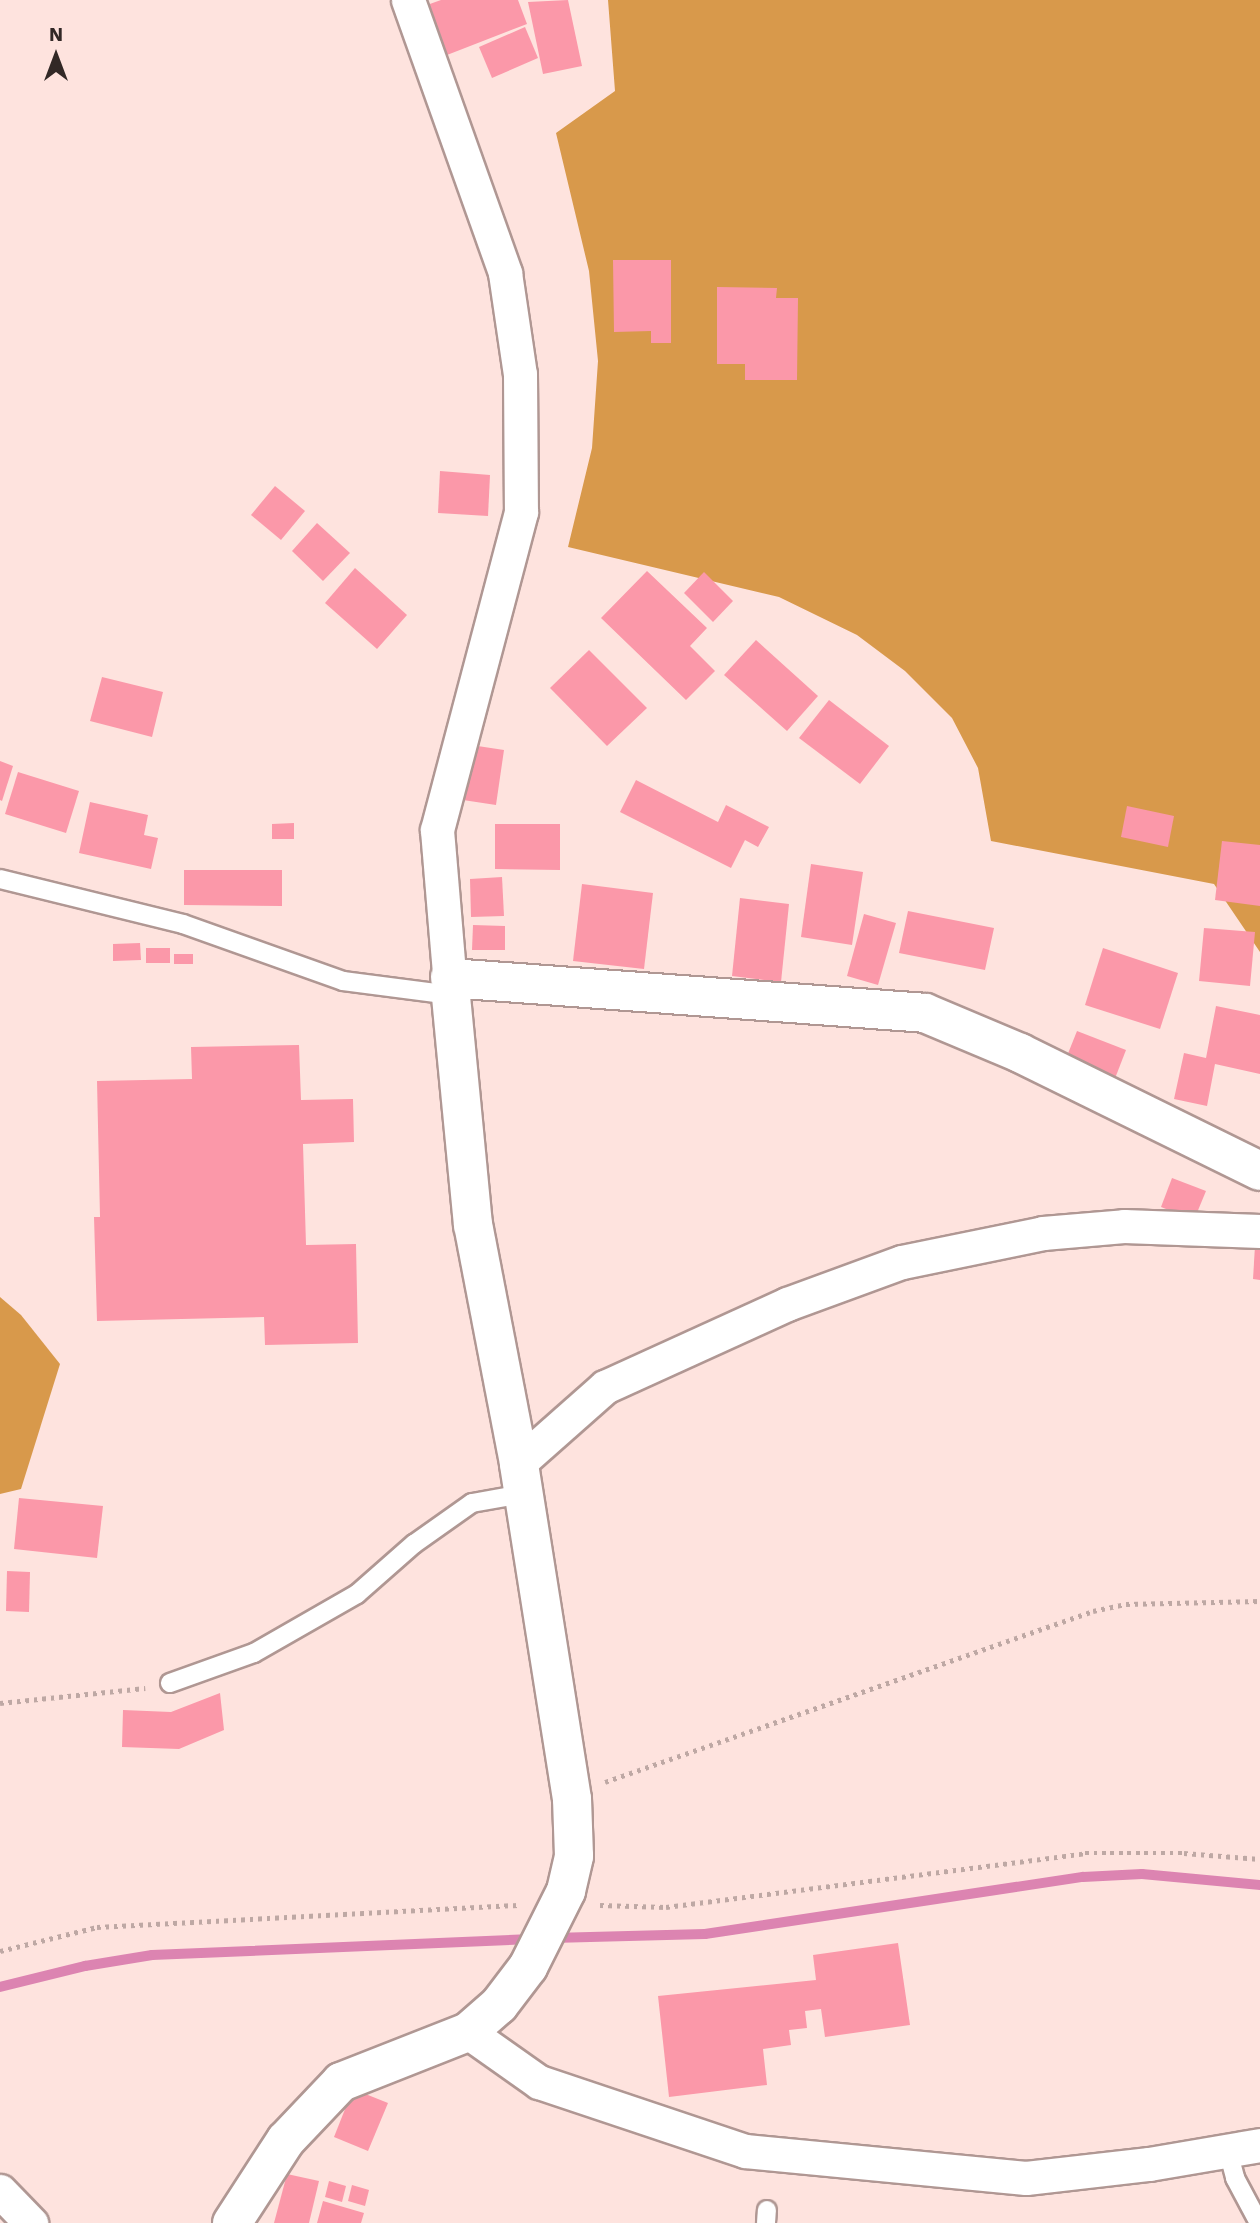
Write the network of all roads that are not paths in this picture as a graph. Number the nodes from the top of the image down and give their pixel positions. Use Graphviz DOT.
graph roads {
  1 [pos="408,0"];
  2 [pos="0,879"];
  3 [pos="450,987"];
  4 [pos="1260,1171"];
  5 [pos="1260,1231"];
  6 [pos="521,1478"];
  7 [pos="170,1683"];
  8 [pos="468,2032"];
  9 [pos="1244,2148"];
  10 [pos="0,2191"];
  11 [pos="32,2223"];
  12 [pos="232,2223"];
  13 [pos="1259,2223"];
  1 -- 3 [label="street"];
  2 -- 3 [label="lane"];
  3 -- 4 [label="street"];
  3 -- 6 [label="street"];
  5 -- 6 [label="street"];
  6 -- 7 [label="lane"];
  6 -- 8 [label="street"];
  8 -- 9 [label="street"];
  8 -- 12 [label="street"];
  9 -- 13 [label="lane"];
  10 -- 11 [label="street"];
}
